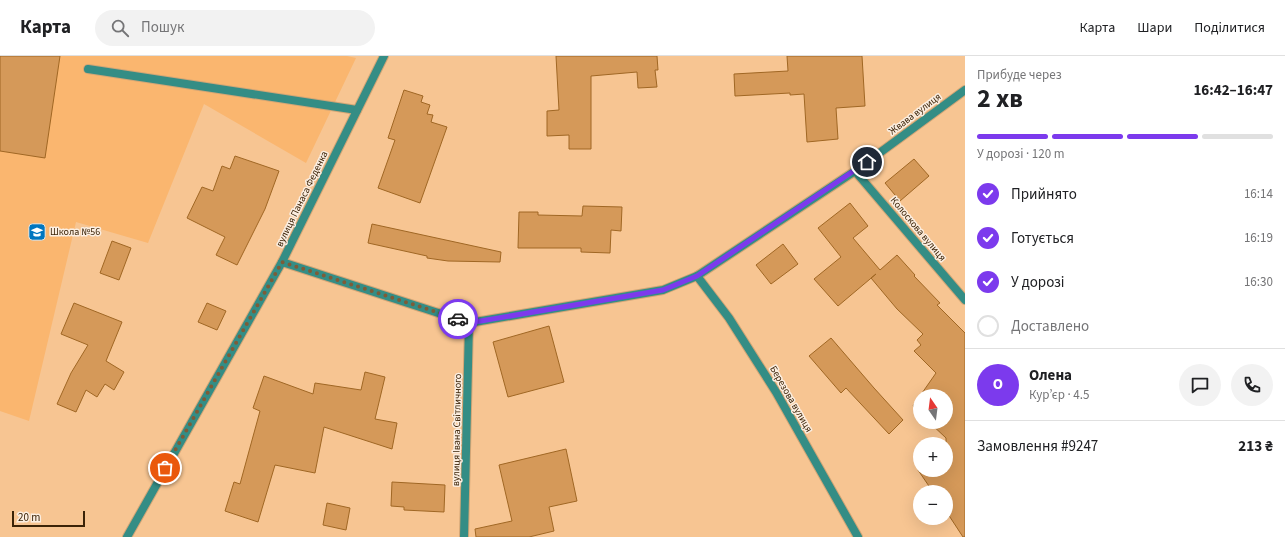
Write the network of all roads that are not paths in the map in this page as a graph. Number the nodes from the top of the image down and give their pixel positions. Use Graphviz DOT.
graph roads {
  1 [pos="384,56"];
  2 [pos="88,69"];
  3 [pos="965,90"];
  4 [pos="357,110"];
  5 [pos="855,171"];
  6 [pos="282,262"];
  7 [pos="697,276"];
  8 [pos="965,300"];
  9 [pos="469,323"];
  10 [pos="126,537"];
  11 [pos="464,537"];
  12 [pos="858,537"];
  1 -- 4 [label="street, вулиця Панаса Феденка"];
  2 -- 4 [label="street"];
  3 -- 5 [label="street, Жвава вулиця"];
  4 -- 6 [label="street, вулиця Панаса Феденка"];
  5 -- 7 [label="street, Жвава вулиця"];
  5 -- 8 [label="street, Колоскова вулиця"];
  6 -- 9 [label="street, Жвава вулиця"];
  6 -- 10 [label="street, вулиця Панаса Феденка"];
  7 -- 9 [label="street, Жвава вулиця"];
  7 -- 12 [label="street, Березова вулиця"];
  9 -- 11 [label="street, вулиця Івана Світличного"];
}
